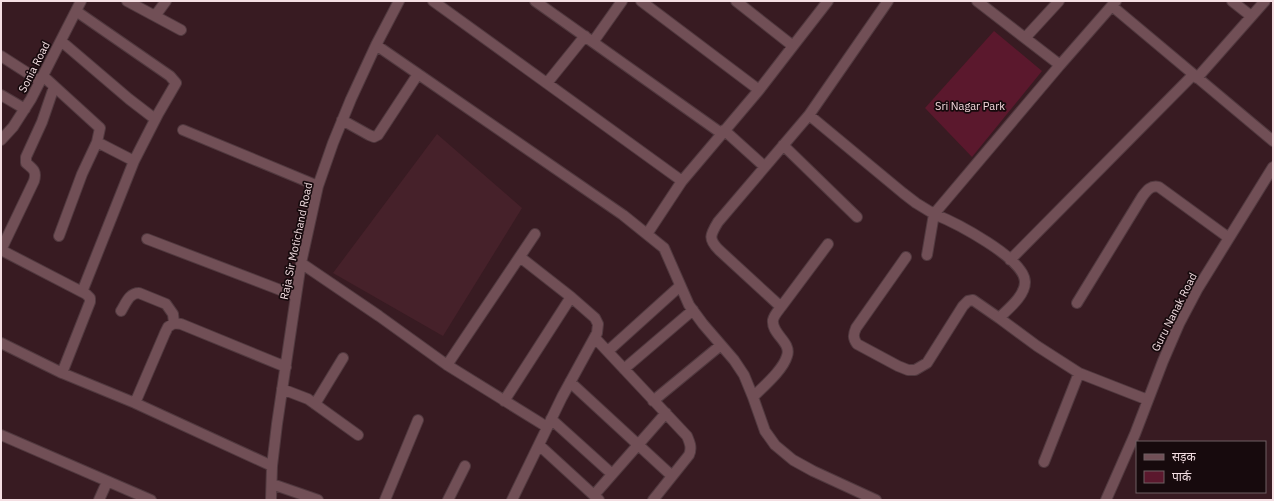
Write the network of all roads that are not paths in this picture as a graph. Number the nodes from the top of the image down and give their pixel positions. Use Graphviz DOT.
graph roads {
  1 [pos="81,1"];
  2 [pos="127,1"];
  3 [pos="166,1"];
  4 [pos="399,1"];
  5 [pos="433,1"];
  6 [pos="536,1"];
  7 [pos="622,1"];
  8 [pos="642,1"];
  9 [pos="736,1"];
  10 [pos="828,1"];
  11 [pos="888,1"];
  12 [pos="977,1"];
  13 [pos="1059,1"];
  14 [pos="1232,1"];
  15 [pos="1265,1"];
  16 [pos="1114,3"];
  17 [pos="76,11"];
  18 [pos="155,16"];
  19 [pos="1251,16"];
  20 [pos="181,30"];
  21 [pos="585,36"];
  22 [pos="1025,38"];
  23 [pos="61,41"];
  24 [pos="594,42"];
  25 [pos="376,45"];
  26 [pos="793,46"];
  27 [pos="1,56"];
  28 [pos="1060,65"];
  29 [pos="418,74"];
  30 [pos="1195,76"];
  31 [pos="41,79"];
  32 [pos="547,83"];
  33 [pos="54,87"];
  34 [pos="759,90"];
  35 [pos="1,95"];
  36 [pos="25,109"];
  37 [pos="809,115"];
  38 [pos="155,120"];
  39 [pos="342,120"];
  40 [pos="183,130"];
  41 [pos="723,131"];
  42 [pos="1,140"];
  43 [pos="1273,141"];
  44 [pos="97,142"];
  45 [pos="783,145"];
  46 [pos="134,161"];
  47 [pos="765,167"];
  48 [pos="1273,167"];
  49 [pos="682,181"];
  50 [pos="318,186"];
  51 [pos="934,214"];
  52 [pos="857,217"];
  53 [pos="535,234"];
  54 [pos="647,234"];
  55 [pos="59,236"];
  56 [pos="1229,238"];
  57 [pos="147,239"];
  58 [pos="828,244"];
  59 [pos="1,250"];
  60 [pos="927,255"];
  61 [pos="520,257"];
  62 [pos="906,257"];
  63 [pos="1010,260"];
  64 [pos="301,263"];
  65 [pos="680,286"];
  66 [pos="82,292"];
  67 [pos="296,296"];
  68 [pos="571,297"];
  69 [pos="1077,303"];
  70 [pos="781,307"];
  71 [pos="693,310"];
  72 [pos="121,311"];
  73 [pos="999,318"];
  74 [pos="174,323"];
  75 [pos="595,338"];
  76 [pos="1,343"];
  77 [pos="721,346"];
  78 [pos="608,351"];
  79 [pos="343,358"];
  80 [pos="447,366"];
  81 [pos="286,367"];
  82 [pos="624,369"];
  83 [pos="62,373"];
  84 [pos="1079,373"];
  85 [pos="570,382"];
  86 [pos="282,389"];
  87 [pos="754,397"];
  88 [pos="653,400"];
  89 [pos="1148,400"];
  90 [pos="504,401"];
  91 [pos="135,403"];
  92 [pos="315,404"];
  93 [pos="666,413"];
  94 [pos="418,420"];
  95 [pos="549,423"];
  96 [pos="1,435"];
  97 [pos="358,435"];
  98 [pos="539,445"];
  99 [pos="639,445"];
  100 [pos="1044,462"];
  101 [pos="272,466"];
  102 [pos="465,466"];
  103 [pos="612,474"];
  104 [pos="672,476"];
  105 [pos="107,482"];
  106 [pos="272,484"];
  107 [pos="596,498"];
  108 [pos="99,500"];
  109 [pos="151,500"];
  110 [pos="271,500"];
  111 [pos="318,500"];
  112 [pos="385,500"];
  113 [pos="448,500"];
  114 [pos="512,500"];
  115 [pos="653,500"];
  116 [pos="876,500"];
  117 [pos="1106,500"];
  1 -- 17 [label="street, Sonia Road"];
  2 -- 18 [label="street"];
  3 -- 18 [label="street"];
  4 -- 25 [label="street, Raja Sir Motichand Road"];
  5 -- 32 [label="street"];
  6 -- 21 [label="street"];
  7 -- 24 [label="street"];
  8 -- 34 [label="street"];
  9 -- 26 [label="street"];
  10 -- 26 [label="street"];
  11 -- 37 [label="street"];
  12 -- 22 [label="street"];
  13 -- 22 [label="street"];
  14 -- 19 [label="street"];
  15 -- 19 [label="street"];
  16 -- 28 [label="street"];
  16 -- 30 [label="street"];
  17 -- 23 [label="street, Sonia Road"];
  17 -- 38 [label="street"];
  18 -- 20 [label="street"];
  19 -- 30 [label="street"];
  21 -- 24 [label="street"];
  21 -- 32 [label="street"];
  22 -- 28 [label="street"];
  23 -- 31 [label="street, Sonia Road"];
  23 -- 38 [label="street"];
  24 -- 41 [label="street"];
  25 -- 29 [label="street"];
  25 -- 39 [label="street, Raja Sir Motichand Road"];
  26 -- 34 [label="street"];
  27 -- 31 [label="street"];
  28 -- 51 [label="street"];
  29 -- 39 [label="street"];
  29 -- 54 [label="street"];
  30 -- 43 [label="street"];
  30 -- 63 [label="street"];
  31 -- 33 [label="street"];
  31 -- 36 [label="street, Sonia Road"];
  32 -- 49 [label="street"];
  33 -- 44 [label="street"];
  33 -- 59 [label="street"];
  34 -- 41 [label="street"];
  35 -- 36 [label="street"];
  36 -- 42 [label="street, Sonia Road"];
  37 -- 45 [label="street"];
  37 -- 51 [label="street"];
  38 -- 46 [label="street"];
  39 -- 50 [label="street, Raja Sir Motichand Road"];
  40 -- 50 [label="street"];
  41 -- 47 [label="street"];
  41 -- 49 [label="street"];
  44 -- 46 [label="street"];
  44 -- 55 [label="street"];
  45 -- 47 [label="street"];
  45 -- 52 [label="street"];
  46 -- 66 [label="street"];
  47 -- 70 [label="street"];
  48 -- 56 [label="street, Guru Nanak Road"];
  49 -- 54 [label="street"];
  50 -- 64 [label="street, Raja Sir Motichand Road"];
  51 -- 60 [label="street"];
  51 -- 63 [label="street"];
  53 -- 61 [label="street"];
  54 -- 65 [label="street"];
  56 -- 69 [label="street"];
  56 -- 89 [label="street, Guru Nanak Road"];
  57 -- 67 [label="street"];
  58 -- 70 [label="street"];
  59 -- 66 [label="street"];
  61 -- 68 [label="street"];
  61 -- 80 [label="street"];
  62 -- 73 [label="street"];
  63 -- 73 [label="street"];
  64 -- 67 [label="street, Raja Sir Motichand Road"];
  64 -- 80 [label="street"];
  65 -- 71 [label="street"];
  65 -- 78 [label="street"];
  66 -- 83 [label="street"];
  67 -- 81 [label="street, Raja Sir Motichand Road"];
  68 -- 75 [label="street"];
  68 -- 90 [label="street"];
  70 -- 87 [label="street"];
  71 -- 77 [label="street"];
  71 -- 82 [label="street"];
  72 -- 74 [label="street"];
  73 -- 84 [label="street"];
  74 -- 81 [label="street"];
  74 -- 91 [label="street"];
  75 -- 78 [label="street"];
  75 -- 85 [label="street"];
  76 -- 83 [label="street"];
  77 -- 87 [label="street"];
  77 -- 88 [label="street"];
  78 -- 82 [label="street"];
  79 -- 92 [label="street"];
  80 -- 90 [label="street"];
  81 -- 86 [label="street, Raja Sir Motichand Road"];
  82 -- 88 [label="street"];
  83 -- 91 [label="street"];
  84 -- 89 [label="street"];
  84 -- 100 [label="street"];
  85 -- 95 [label="street"];
  85 -- 99 [label="street"];
  86 -- 92 [label="street"];
  86 -- 101 [label="street, Raja Sir Motichand Road"];
  87 -- 116 [label="street"];
  88 -- 93 [label="street"];
  89 -- 117 [label="street, Guru Nanak Road"];
  90 -- 95 [label="street"];
  91 -- 101 [label="street"];
  92 -- 97 [label="street"];
  93 -- 99 [label="street"];
  93 -- 104 [label="street"];
  94 -- 112 [label="street"];
  95 -- 98 [label="street"];
  95 -- 103 [label="street"];
  96 -- 105 [label="street"];
  98 -- 107 [label="street"];
  98 -- 114 [label="street"];
  99 -- 103 [label="street"];
  99 -- 104 [label="street"];
  101 -- 106 [label="street, Raja Sir Motichand Road"];
  102 -- 113 [label="street"];
  103 -- 107 [label="street"];
  104 -- 115 [label="street"];
  105 -- 108 [label="street"];
  105 -- 109 [label="street"];
  106 -- 110 [label="street, Raja Sir Motichand Road"];
  106 -- 111 [label="street"];
}
